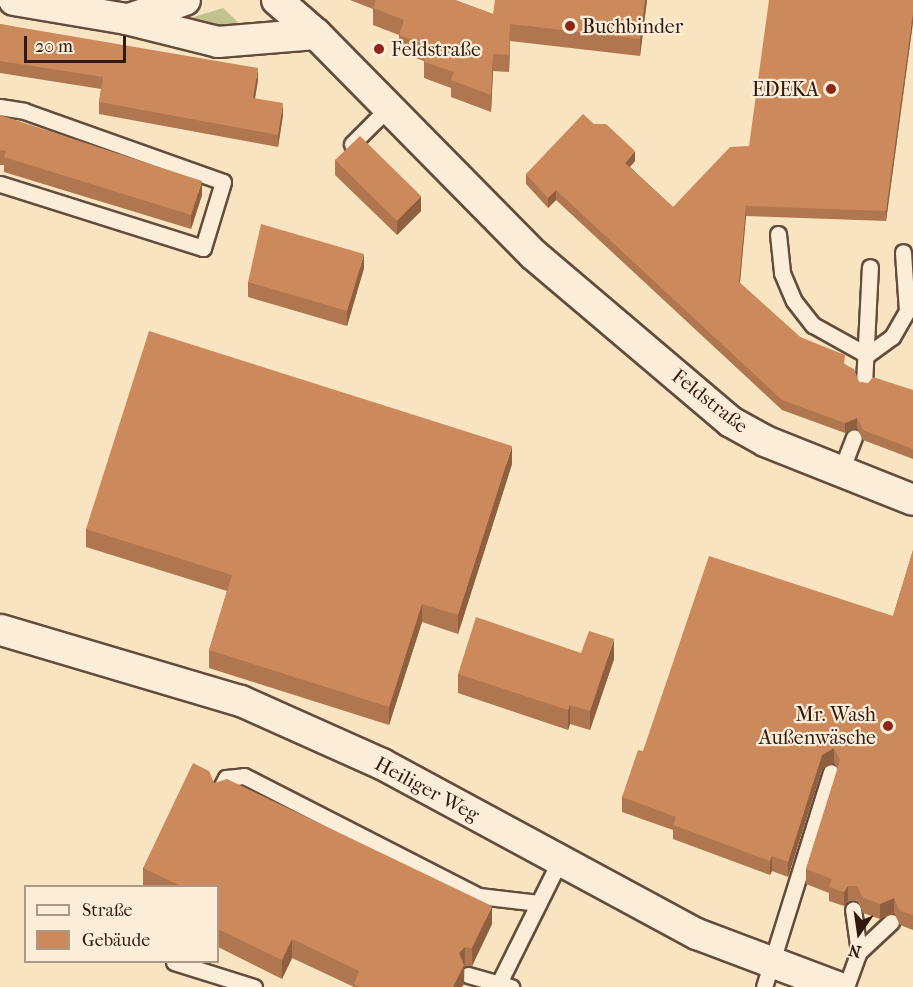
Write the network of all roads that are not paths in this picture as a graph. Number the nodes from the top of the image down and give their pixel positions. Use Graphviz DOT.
graph roads {
  1 [pos="14,0"];
  2 [pos="185,0"];
  3 [pos="277,0"];
  4 [pos="302,0"];
  5 [pos="126,20"];
  6 [pos="316,34"];
  7 [pos="0,107"];
  8 [pos="388,108"];
  9 [pos="352,144"];
  10 [pos="0,184"];
  11 [pos="778,234"];
  12 [pos="903,252"];
  13 [pos="870,267"];
  14 [pos="867,355"];
  15 [pos="864,384"];
  16 [pos="854,437"];
  17 [pos="841,471"];
  18 [pos="913,501"];
  19 [pos="0,630"];
  20 [pos="831,772"];
  21 [pos="218,793"];
  22 [pos="560,860"];
  23 [pos="539,903"];
  24 [pos="853,909"];
  25 [pos="891,922"];
  26 [pos="859,952"];
  27 [pos="177,963"];
  28 [pos="468,975"];
  29 [pos="768,975"];
  30 [pos="808,982"];
  31 [pos="502,986"];
  32 [pos="254,987"];
  33 [pos="837,987"];
  34 [pos="846,987"];
  1 -- 5 [label="street"];
  2 -- 5 [label="street"];
  3 -- 6 [label="street, Feldstraße"];
  4 -- 6 [label="street"];
  5 -- 6 [label="street"];
  6 -- 8 [label="street, Feldstraße"];
  7 -- 10 [label="lane"];
  8 -- 9 [label="lane"];
  8 -- 17 [label="street, Feldstraße"];
  11 -- 14 [label="lane"];
  12 -- 14 [label="lane"];
  13 -- 14 [label="lane"];
  14 -- 15 [label="lane"];
  16 -- 17 [label="lane"];
  17 -- 18 [label="street, Feldstraße"];
  19 -- 22 [label="street, Heiliger Weg"];
  20 -- 29 [label="lane"];
  21 -- 23 [label="lane"];
  22 -- 23 [label="lane"];
  22 -- 29 [label="street, Heiliger Weg"];
  23 -- 31 [label="lane"];
  24 -- 26 [label="lane"];
  25 -- 26 [label="lane"];
  26 -- 34 [label="lane"];
  27 -- 32 [label="lane"];
  28 -- 31 [label="lane"];
  29 -- 30 [label="street, Heiliger Weg"];
  30 -- 33 [label="street, Heiliger Weg"];
}
